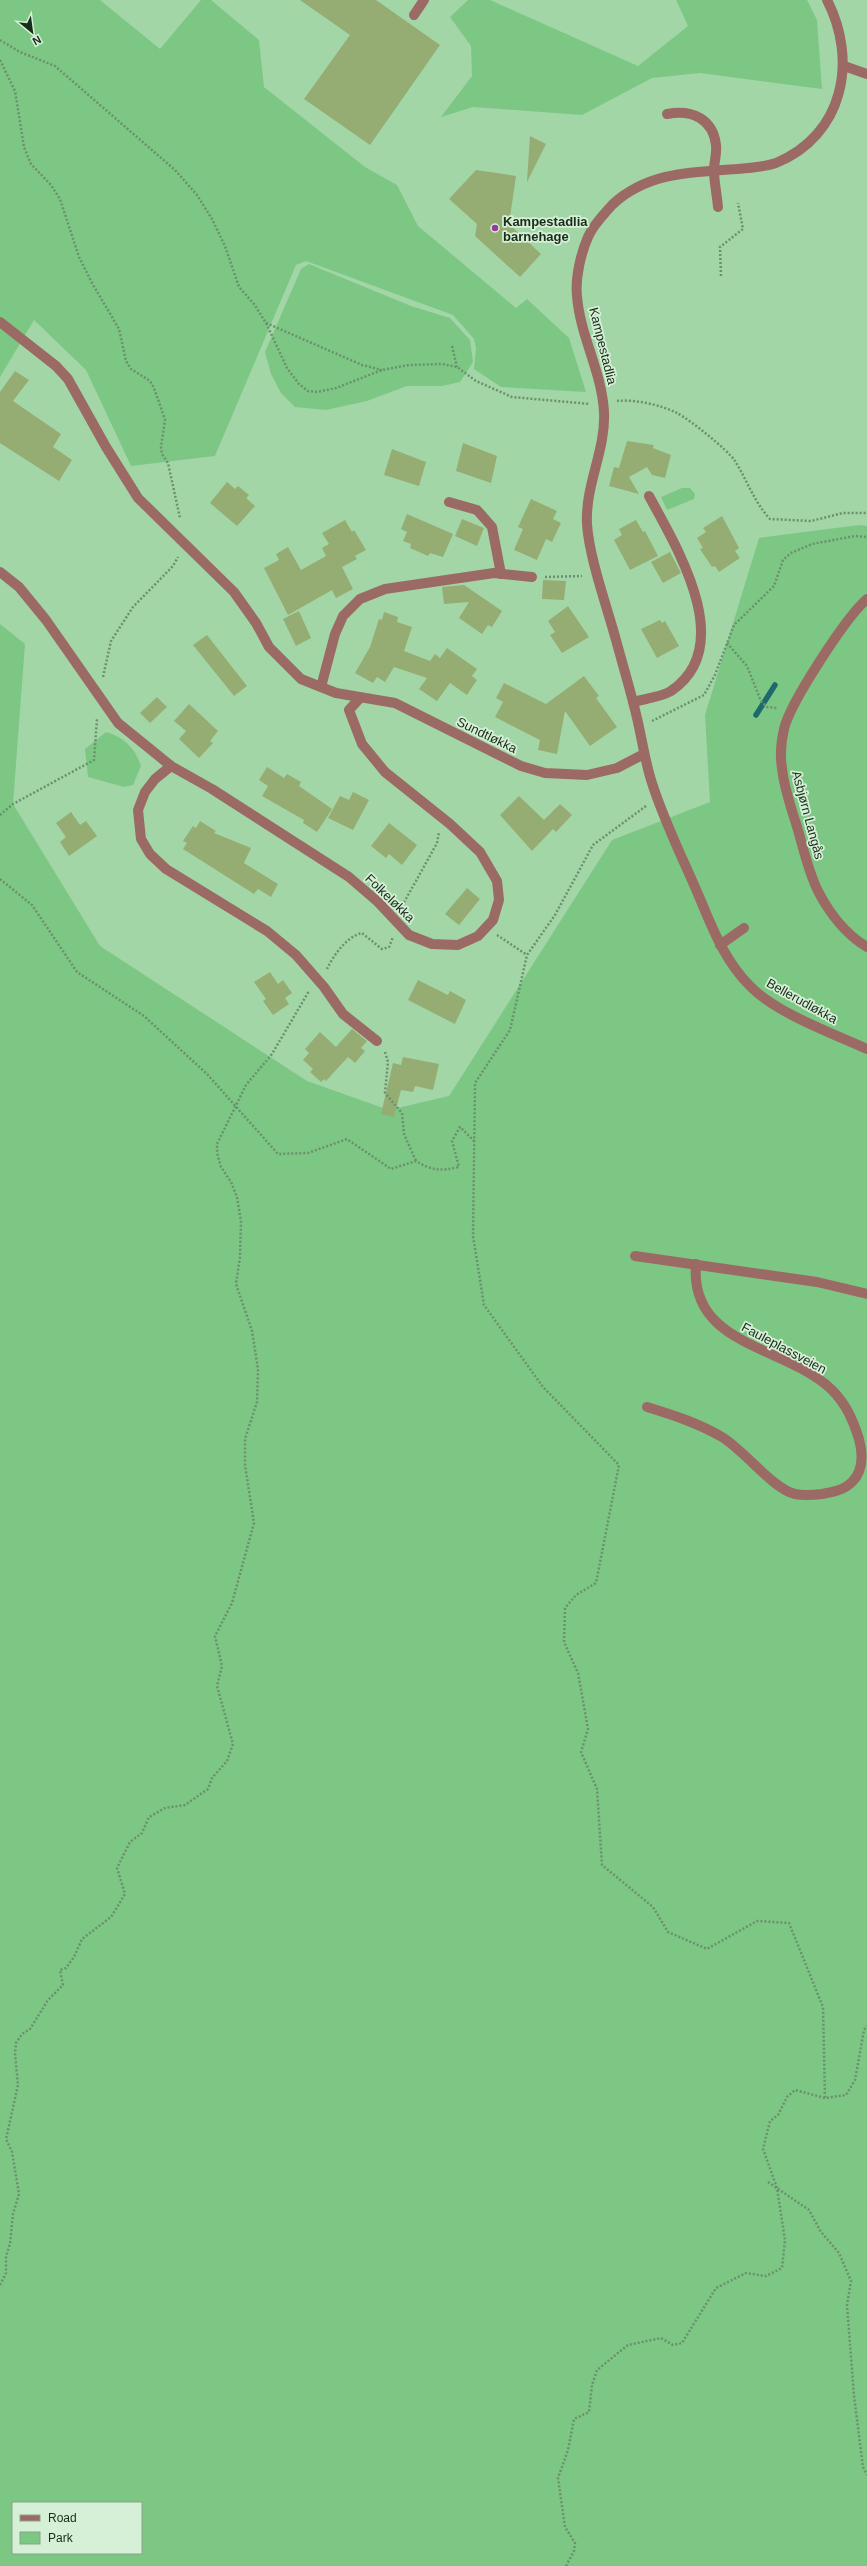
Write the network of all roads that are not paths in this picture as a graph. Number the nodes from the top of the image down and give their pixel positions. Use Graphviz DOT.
graph roads {
  1 [pos="424,0"];
  2 [pos="827,0"];
  3 [pos="414,15"];
  4 [pos="844,66"];
  5 [pos="867,74"];
  6 [pos="667,114"];
  7 [pos="714,170"];
  8 [pos="718,207"];
  9 [pos="0,322"];
  10 [pos="649,496"];
  11 [pos="449,502"];
  12 [pos="0,572"];
  13 [pos="501,574"];
  14 [pos="532,577"];
  15 [pos="867,599"];
  16 [pos="321,687"];
  17 [pos="360,698"];
  18 [pos="633,702"];
  19 [pos="644,754"];
  20 [pos="171,766"];
  21 [pos="651,782"];
  22 [pos="744,928"];
  23 [pos="720,945"];
  24 [pos="867,947"];
  25 [pos="377,1041"];
  26 [pos="867,1049"];
  27 [pos="635,1256"];
  28 [pos="696,1264"];
  29 [pos="867,1294"];
  30 [pos="647,1408"];
  1 -- 3 [label="street"];
  2 -- 4 [label="street, Kampestadlia"];
  4 -- 5 [label="street"];
  4 -- 7 [label="street, Kampestadlia"];
  6 -- 7 [label="street"];
  7 -- 8 [label="street"];
  7 -- 18 [label="street, Kampestadlia"];
  9 -- 16 [label="street, Sundtløkka"];
  10 -- 18 [label="street"];
  11 -- 13 [label="street"];
  12 -- 20 [label="street, Folkeløkka"];
  13 -- 14 [label="street"];
  13 -- 16 [label="street"];
  15 -- 24 [label="street, Asbjørn Langås"];
  16 -- 17 [label="street, Sundtløkka"];
  17 -- 19 [label="street, Sundtløkka"];
  17 -- 20 [label="street, Folkeløkka"];
  18 -- 19 [label="street, Kampestadlia"];
  19 -- 21 [label="street, Kampestadlia"];
  20 -- 25 [label="street"];
  21 -- 23 [label="street, Bellerudløkka"];
  22 -- 23 [label="street"];
  23 -- 26 [label="street, Bellerudløkka"];
  27 -- 28 [label="street"];
  28 -- 29 [label="street"];
  28 -- 30 [label="street, Fauleplassveien"];
}
